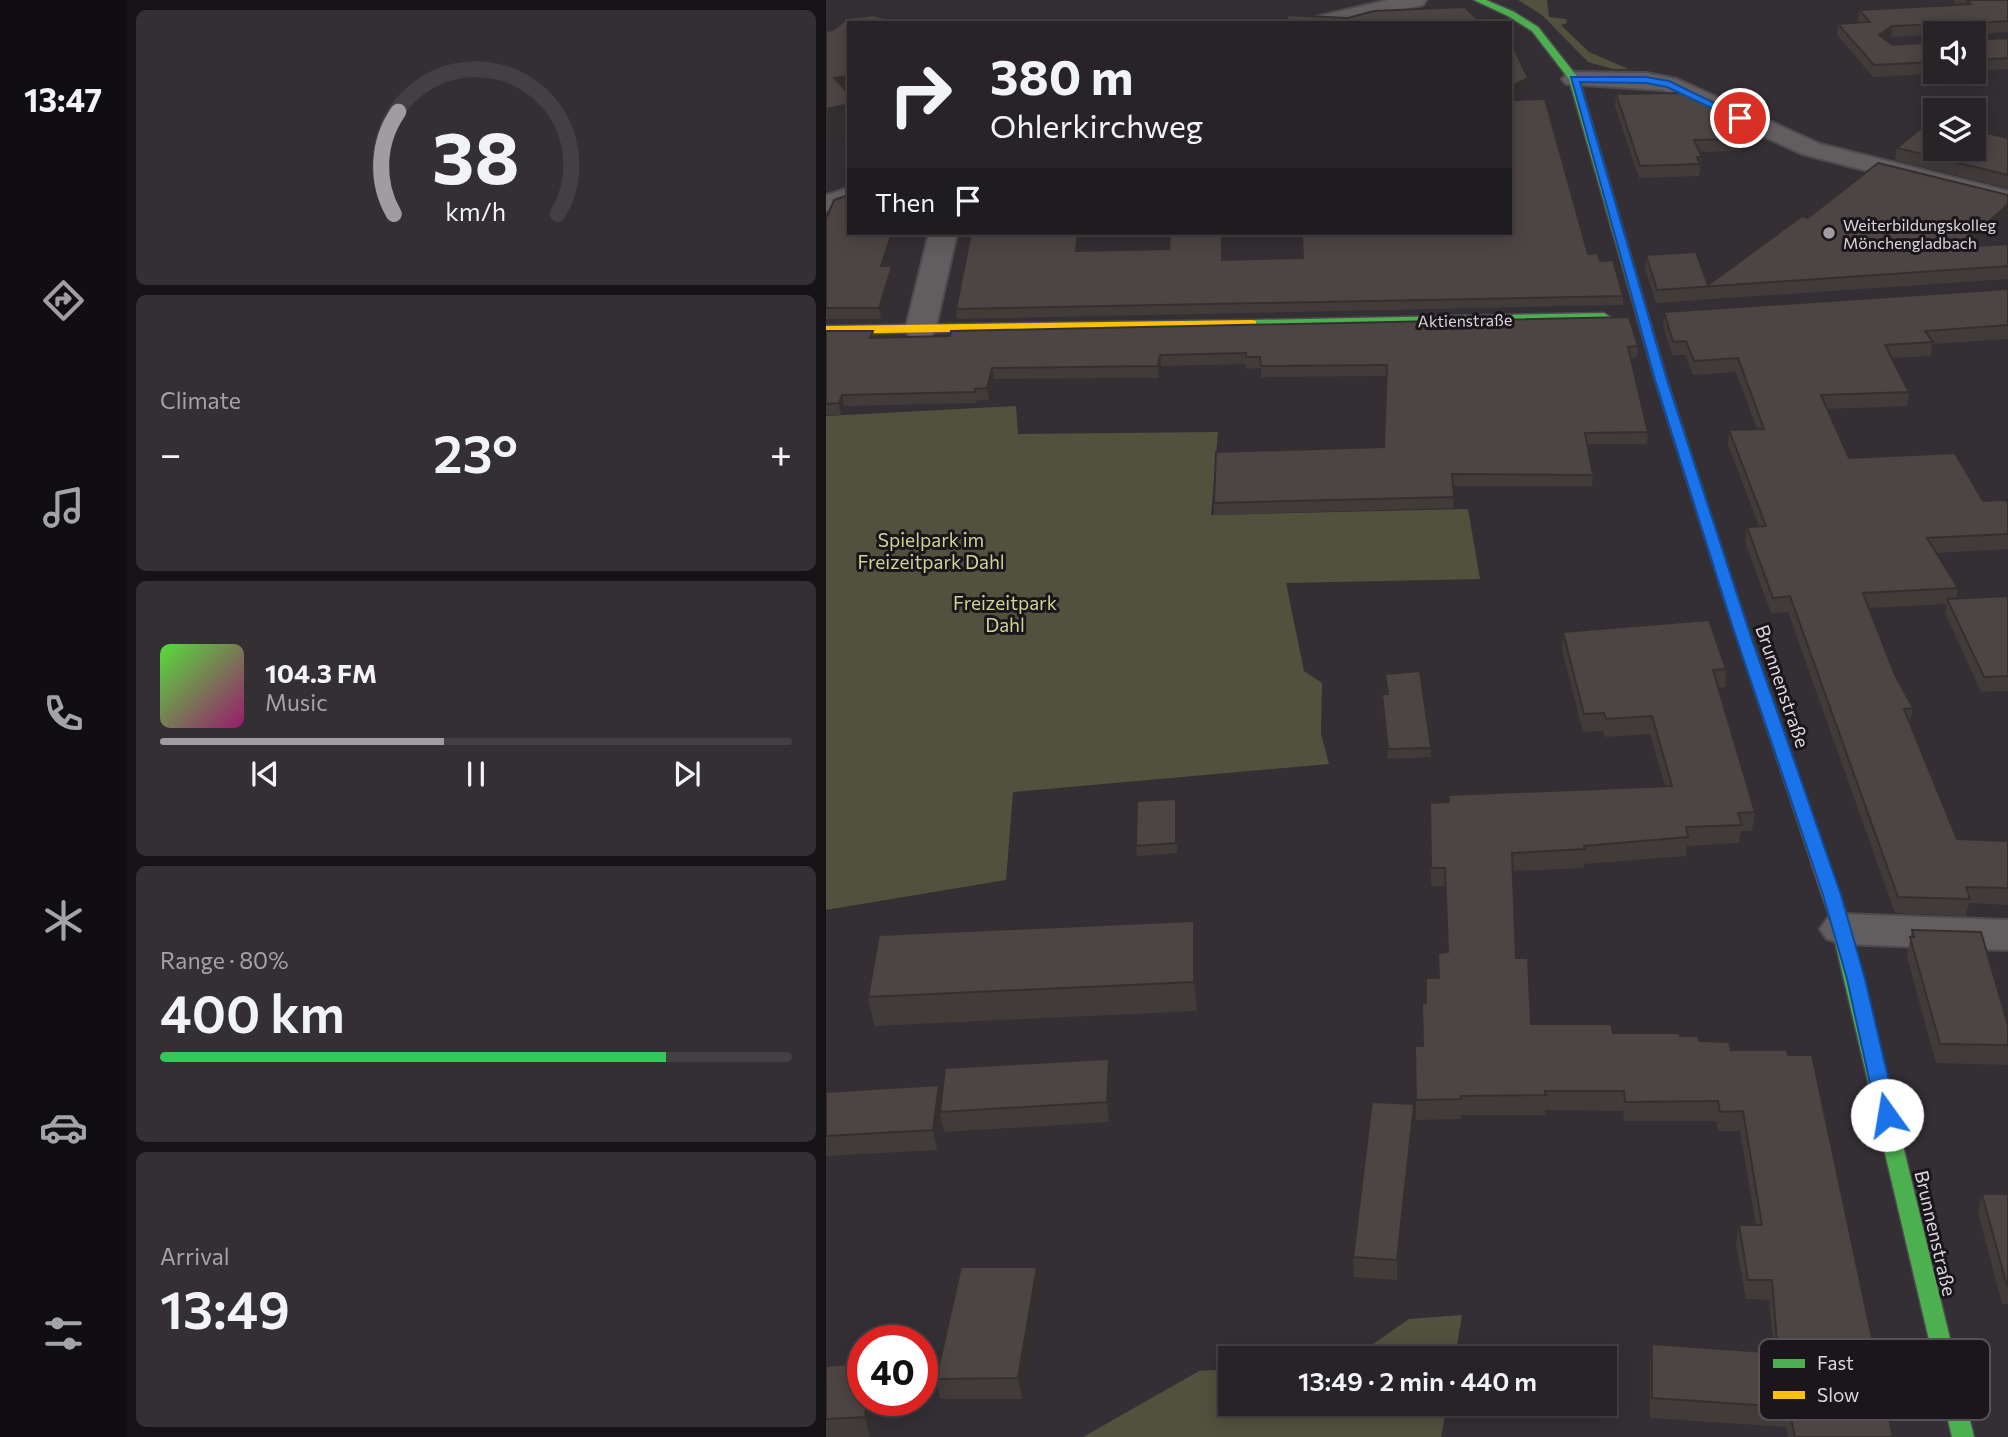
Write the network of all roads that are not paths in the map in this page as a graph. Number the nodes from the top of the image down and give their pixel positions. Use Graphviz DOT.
graph roads {
  1 [pos="1415,0"];
  2 [pos="1478,0"];
  3 [pos="1331,21"];
  4 [pos="1574,79"];
  5 [pos="847,197"];
  6 [pos="2008,199"];
  7 [pos="826,203"];
  8 [pos="943,235"];
  9 [pos="1648,316"];
  10 [pos="826,330"];
  11 [pos="920,331"];
  12 [pos="1842,929"];
  13 [pos="2008,934"];
  14 [pos="1940,1339"];
  1 -- 3 [label="street"];
  2 -- 4 [label="street, Brunnenstraße"];
  4 -- 6 [label="street"];
  4 -- 9 [label="street, Brunnenstraße"];
  5 -- 7 [label="street"];
  8 -- 11 [label="street"];
  9 -- 11 [label="street, Aktienstraße"];
  9 -- 12 [label="street, Brunnenstraße"];
  10 -- 11 [label="street, Aktienstraße"];
  12 -- 13 [label="street"];
  12 -- 14 [label="street, Brunnenstraße"];
}
